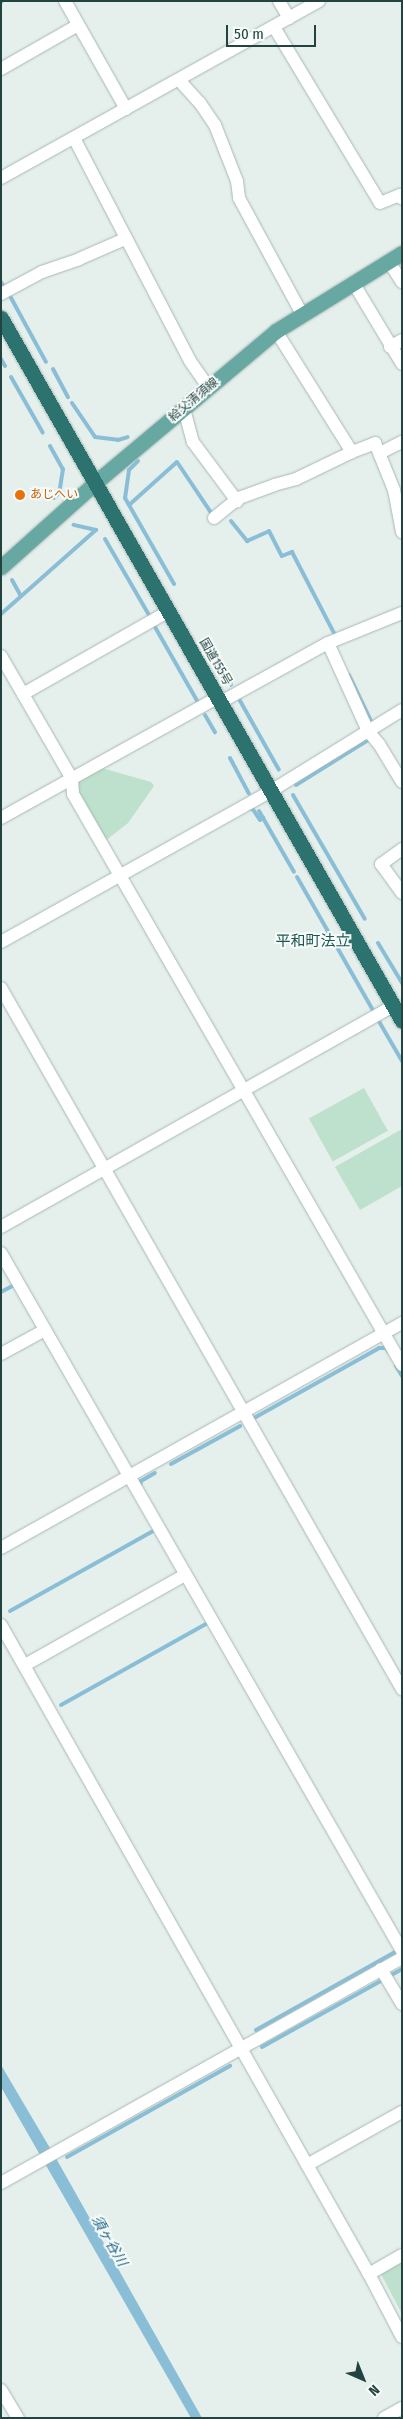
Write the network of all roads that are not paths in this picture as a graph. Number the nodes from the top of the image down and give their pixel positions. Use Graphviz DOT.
graph roads {
  1 [pos="65,1"];
  2 [pos="279,1"];
  3 [pos="319,1"];
  4 [pos="289,18"];
  5 [pos="78,25"];
  6 [pos="274,27"];
  7 [pos="1,69"];
  8 [pos="179,80"];
  9 [pos="126,109"];
  10 [pos="74,138"];
  11 [pos="1,178"];
  12 [pos="402,199"];
  13 [pos="125,239"];
  14 [pos="395,257"];
  15 [pos="402,282"];
  16 [pos="354,284"];
  17 [pos="1,294"];
  18 [pos="302,314"];
  19 [pos="1,318"];
  20 [pos="276,331"];
  21 [pos="402,340"];
  22 [pos="390,347"];
  23 [pos="402,364"];
  24 [pos="209,388"];
  25 [pos="184,409"];
  26 [pos="402,442"];
  27 [pos="352,452"];
  28 [pos="380,453"];
  29 [pos="96,482"];
  30 [pos="236,501"];
  31 [pos="214,518"];
  32 [pos="402,532"];
  33 [pos="1,567"];
  34 [pos="169,611"];
  35 [pos="402,613"];
  36 [pos="328,643"];
  37 [pos="3,663"];
  38 [pos="23,694"];
  39 [pos="219,700"];
  40 [pos="402,710"];
  41 [pos="368,731"];
  42 [pos="72,779"];
  43 [pos="402,782"];
  44 [pos="271,791"];
  45 [pos="1,818"];
  46 [pos="402,849"];
  47 [pos="121,875"];
  48 [pos="402,893"];
  49 [pos="1,942"];
  50 [pos="1,988"];
  51 [pos="393,1006"];
  52 [pos="402,1021"];
  53 [pos="244,1090"];
  54 [pos="104,1169"];
  55 [pos="1,1227"];
  56 [pos="1,1253"];
  57 [pos="402,1323"];
  58 [pos="45,1330"];
  59 [pos="383,1333"];
  60 [pos="1,1354"];
  61 [pos="402,1365"];
  62 [pos="242,1412"];
  63 [pos="128,1476"];
  64 [pos="1,1548"];
  65 [pos="185,1575"];
  66 [pos="1,1625"];
  67 [pos="25,1665"];
  68 [pos="402,1689"];
  69 [pos="402,1951"];
  70 [pos="402,1958"];
  71 [pos="381,1969"];
  72 [pos="402,2004"];
  73 [pos="241,2048"];
  74 [pos="402,2112"];
  75 [pos="307,2165"];
  76 [pos="1,2183"];
  77 [pos="402,2255"];
  78 [pos="369,2274"];
  79 [pos="402,2338"];
  80 [pos="1,2390"];
  81 [pos="402,2408"];
  82 [pos="18,2418"];
  83 [pos="384,2418"];
  1 -- 5 [label="street"];
  2 -- 4 [label="street"];
  3 -- 4 [label="street"];
  4 -- 6 [label="street"];
  5 -- 7 [label="street"];
  5 -- 9 [label="street"];
  6 -- 8 [label="street"];
  6 -- 12 [label="street"];
  8 -- 9 [label="street"];
  8 -- 18 [label="street"];
  9 -- 10 [label="street"];
  10 -- 11 [label="street"];
  10 -- 13 [label="street"];
  13 -- 17 [label="street"];
  13 -- 24 [label="street"];
  14 -- 15 [label="street"];
  14 -- 16 [label="main road, 給父清須線"];
  16 -- 18 [label="main road, 給父清須線"];
  16 -- 22 [label="street"];
  18 -- 20 [label="main road, 給父清須線"];
  19 -- 29 [label="highway, 国道155号"];
  20 -- 24 [label="main road, 給父清須線"];
  20 -- 27 [label="street"];
  21 -- 22 [label="street"];
  22 -- 23 [label="street"];
  24 -- 25 [label="main road, 給父清須線"];
  25 -- 29 [label="main road, 給父清須線"];
  25 -- 30 [label="street"];
  26 -- 28 [label="street"];
  27 -- 28 [label="street"];
  27 -- 30 [label="street"];
  28 -- 32 [label="street"];
  29 -- 33 [label="main road, 給父清須線"];
  29 -- 34 [label="highway, 国道155号"];
  30 -- 31 [label="street"];
  34 -- 38 [label="street"];
  34 -- 39 [label="highway, 国道155号"];
  35 -- 36 [label="street"];
  36 -- 39 [label="street"];
  36 -- 41 [label="street"];
  37 -- 38 [label="street"];
  38 -- 42 [label="street"];
  39 -- 42 [label="street"];
  39 -- 44 [label="highway, 国道155号"];
  40 -- 41 [label="street"];
  41 -- 43 [label="street"];
  41 -- 44 [label="street"];
  42 -- 45 [label="street"];
  42 -- 47 [label="street"];
  44 -- 47 [label="street"];
  44 -- 51 [label="highway, 国道155号"];
  46 -- 48 [label="street"];
  47 -- 49 [label="street"];
  47 -- 53 [label="street"];
  50 -- 54 [label="street"];
  51 -- 52 [label="highway, 国道155号"];
  51 -- 53 [label="street"];
  53 -- 54 [label="street"];
  53 -- 59 [label="street"];
  54 -- 55 [label="street"];
  54 -- 62 [label="street"];
  56 -- 58 [label="street"];
  57 -- 59 [label="street"];
  58 -- 60 [label="street"];
  58 -- 63 [label="street"];
  59 -- 61 [label="street"];
  59 -- 62 [label="street"];
  62 -- 63 [label="street"];
  62 -- 68 [label="street"];
  63 -- 64 [label="street"];
  63 -- 65 [label="street"];
  65 -- 67 [label="street"];
  65 -- 69 [label="street"];
  66 -- 67 [label="street"];
  67 -- 73 [label="street"];
  70 -- 71 [label="street"];
  71 -- 72 [label="street"];
  71 -- 73 [label="street"];
  73 -- 75 [label="street"];
  73 -- 76 [label="street"];
  74 -- 75 [label="street"];
  75 -- 78 [label="street"];
  77 -- 78 [label="street"];
  78 -- 79 [label="street"];
  80 -- 82 [label="street"];
  81 -- 83 [label="street"];
}
